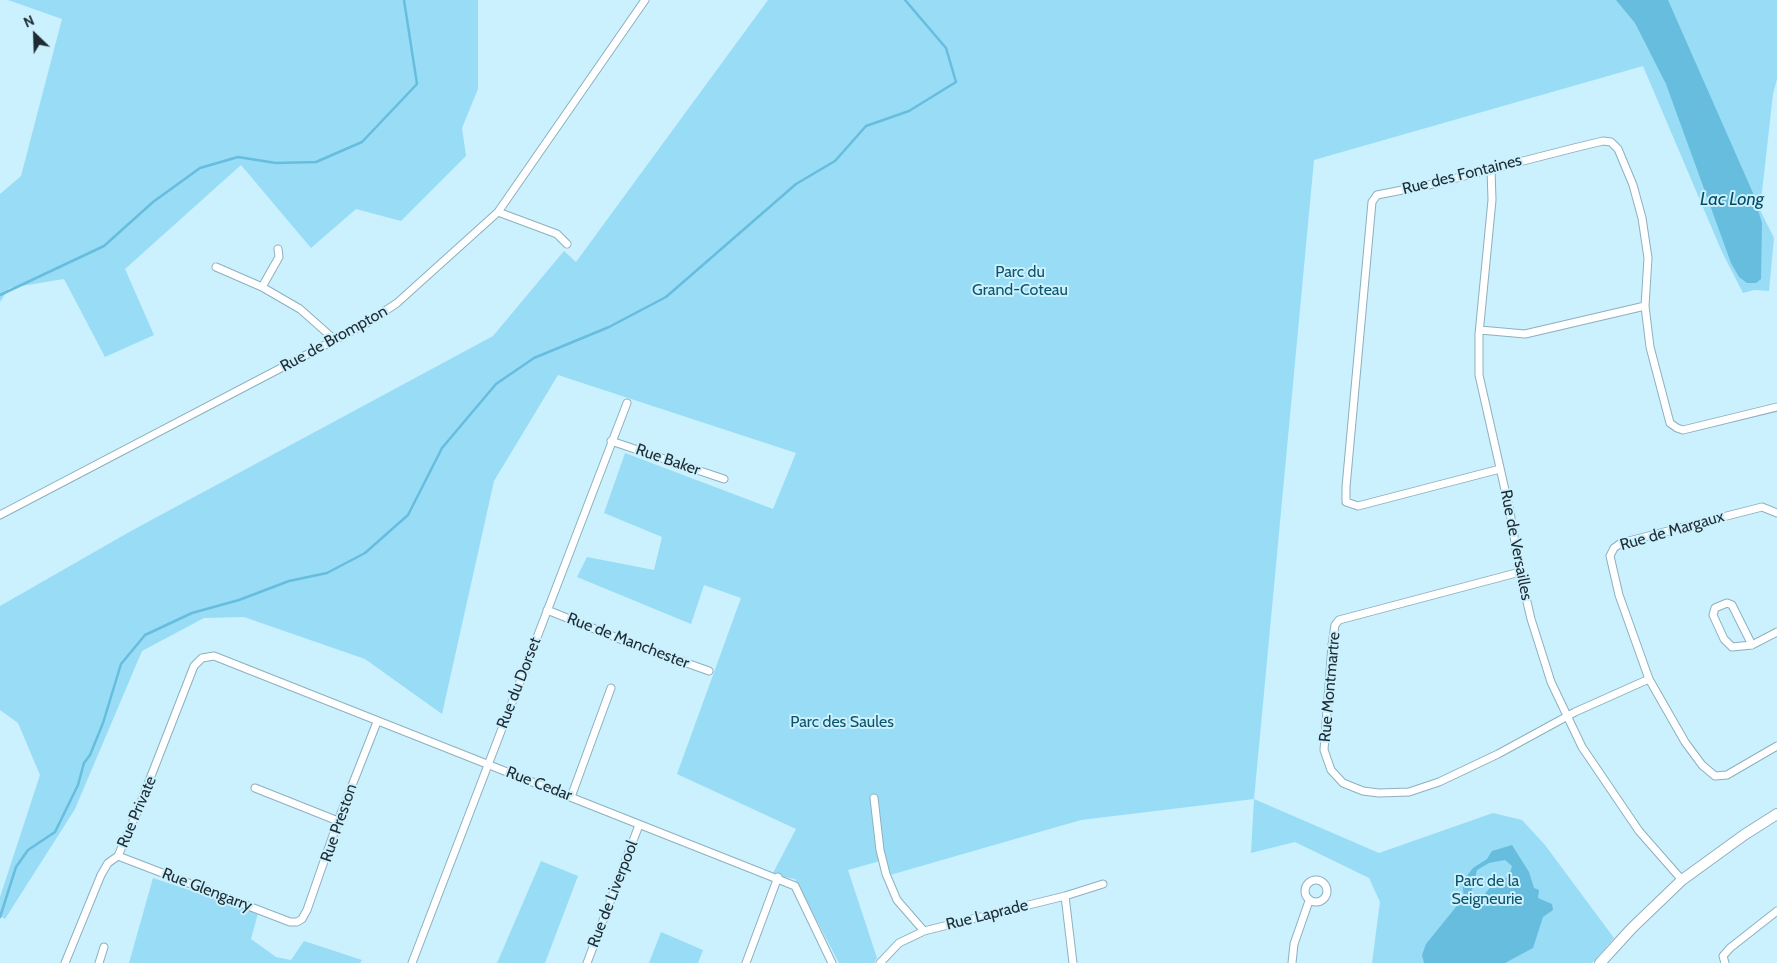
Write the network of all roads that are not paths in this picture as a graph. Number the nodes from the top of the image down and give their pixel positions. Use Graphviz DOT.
graph roads {
  1 [pos="645,0"];
  2 [pos="1491,169"];
  3 [pos="498,212"];
  4 [pos="567,244"];
  5 [pos="278,249"];
  6 [pos="216,267"];
  7 [pos="262,287"];
  8 [pos="1645,306"];
  9 [pos="1480,330"];
  10 [pos="335,340"];
  11 [pos="627,403"];
  12 [pos="1777,407"];
  13 [pos="611,441"];
  14 [pos="1500,469"];
  15 [pos="724,479"];
  16 [pos="1777,513"];
  17 [pos="0,515"];
  18 [pos="1520,572"];
  19 [pos="547,610"];
  20 [pos="1777,632"];
  21 [pos="1752,645"];
  22 [pos="202,658"];
  23 [pos="710,671"];
  24 [pos="1649,679"];
  25 [pos="611,688"];
  26 [pos="1567,716"];
  27 [pos="376,722"];
  28 [pos="1777,746"];
  29 [pos="488,765"];
  30 [pos="255,788"];
  31 [pos="571,797"];
  32 [pos="874,798"];
  33 [pos="1777,814"];
  34 [pos="338,821"];
  35 [pos="639,825"];
  36 [pos="118,856"];
  37 [pos="778,877"];
  38 [pos="1682,880"];
  39 [pos="1103,884"];
  40 [pos="1065,896"];
  41 [pos="1309,900"];
  42 [pos="1777,911"];
  43 [pos="298,922"];
  44 [pos="924,931"];
  45 [pos="104,948"];
  46 [pos="65,963"];
  47 [pos="98,963"];
  48 [pos="412,963"];
  49 [pos="587,963"];
  50 [pos="746,963"];
  51 [pos="832,963"];
  52 [pos="880,963"];
  53 [pos="1073,963"];
  54 [pos="1292,963"];
  55 [pos="1600,963"];
  56 [pos="1725,963"];
  1 -- 3 [label="street, Rue de Brompton"];
  2 -- 8 [label="street, Rue des Fontaines"];
  2 -- 9 [label="street, Rue de Versailles"];
  2 -- 14 [label="street, Rue des Fontaines"];
  3 -- 4 [label="street"];
  3 -- 10 [label="street, Rue de Brompton"];
  5 -- 7 [label="street"];
  6 -- 7 [label="street"];
  7 -- 10 [label="street"];
  8 -- 9 [label="street"];
  8 -- 12 [label="street, Rue des Fontaines"];
  9 -- 14 [label="street, Rue de Versailles"];
  10 -- 17 [label="street, Rue de Brompton"];
  11 -- 13 [label="street, Rue du Dorset"];
  13 -- 15 [label="street, Rue Baker"];
  13 -- 19 [label="street, Rue du Dorset"];
  14 -- 18 [label="street, Rue de Versailles"];
  16 -- 24 [label="street, Rue de Margaux"];
  18 -- 26 [label="street, Rue de Versailles"];
  18 -- 26 [label="street, Rue Montmartre"];
  19 -- 23 [label="street, Rue de Manchester"];
  19 -- 29 [label="street, Rue du Dorset"];
  20 -- 21 [label="street"];
  21 -- 21 [label="street"];
  22 -- 27 [label="street, Rue Cedar"];
  22 -- 36 [label="street, Rue Private"];
  24 -- 26 [label="street"];
  24 -- 28 [label="street, Rue de Margaux"];
  25 -- 31 [label="street"];
  26 -- 38 [label="street, Rue de Versailles"];
  27 -- 29 [label="street, Rue Cedar"];
  27 -- 34 [label="street, Rue Preston"];
  29 -- 31 [label="street, Rue Cedar"];
  29 -- 48 [label="street, Rue du Dorset"];
  30 -- 34 [label="street"];
  31 -- 35 [label="street, Rue Cedar"];
  32 -- 44 [label="street"];
  33 -- 38 [label="street"];
  34 -- 43 [label="street, Rue Preston"];
  35 -- 37 [label="street, Rue Cedar"];
  35 -- 49 [label="street, Rue de Liverpool"];
  36 -- 43 [label="street, Rue Glengarry"];
  36 -- 46 [label="street, Rue Private"];
  37 -- 50 [label="street"];
  37 -- 51 [label="street, Rue Cedar"];
  38 -- 55 [label="street"];
  39 -- 40 [label="street, Rue Laprade"];
  40 -- 44 [label="street, Rue Laprade"];
  40 -- 53 [label="street"];
  41 -- 54 [label="street"];
  42 -- 56 [label="street"];
  44 -- 52 [label="street, Rue Laprade"];
  45 -- 47 [label="street"];
}
